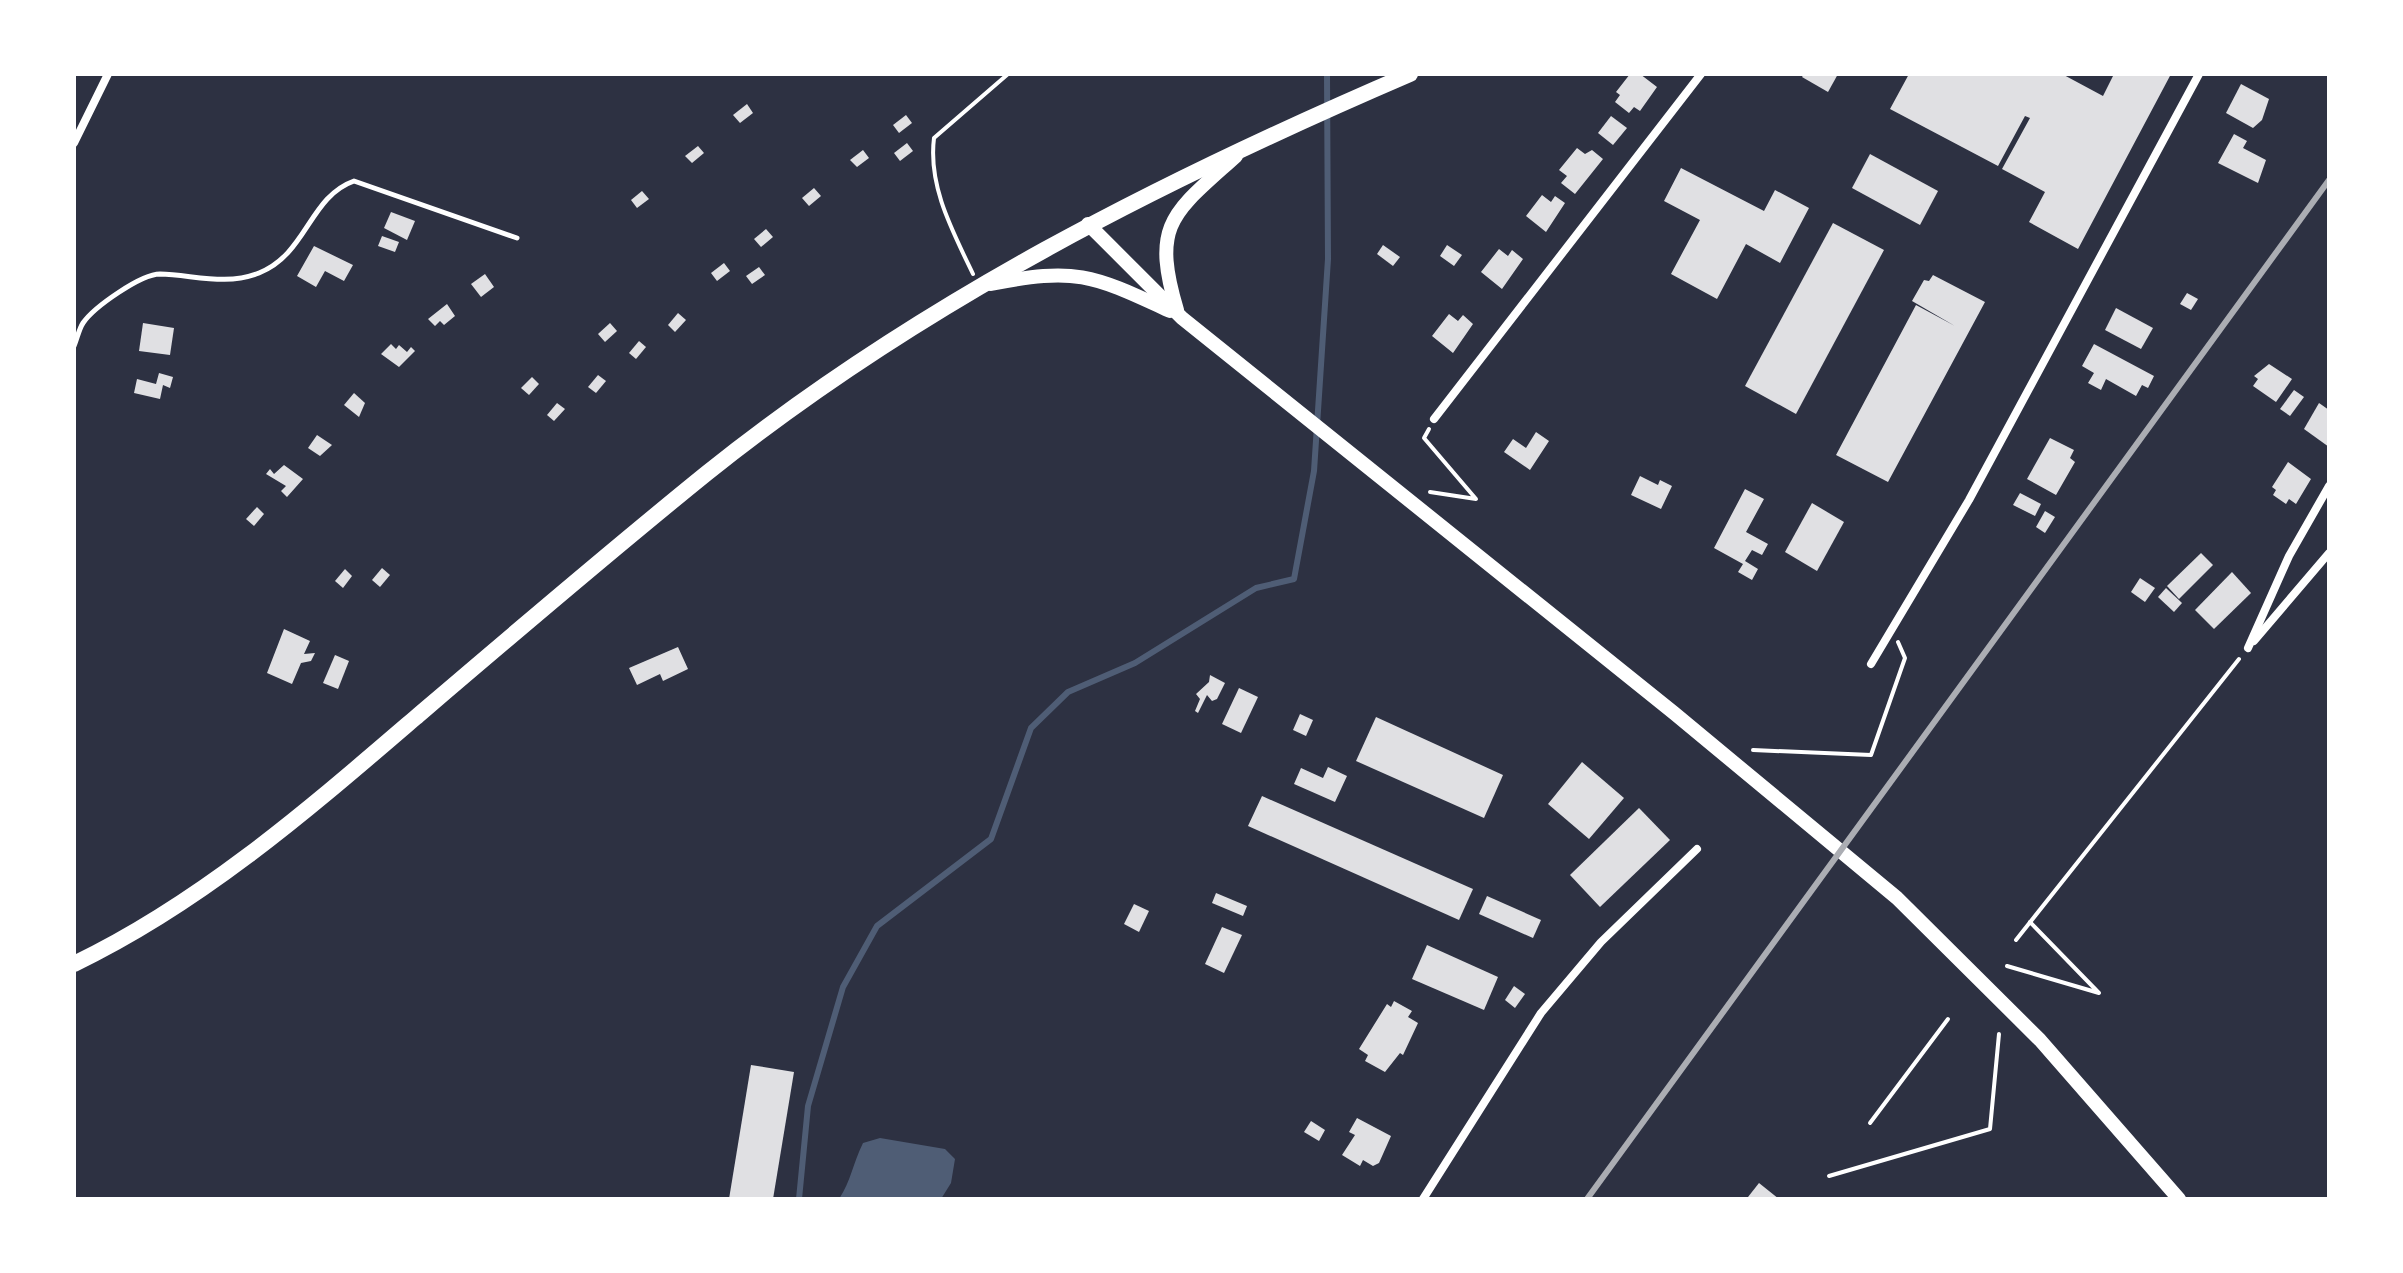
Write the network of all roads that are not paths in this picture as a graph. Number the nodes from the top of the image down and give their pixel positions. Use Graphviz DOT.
graph roads {
  1 [pos="108,74"];
  2 [pos="1410,74"];
  3 [pos="1701,74"];
  4 [pos="2199,74"];
  5 [pos="74,143"];
  6 [pos="1249,144"];
  7 [pos="1088,224"];
  8 [pos="517,238"];
  9 [pos="979,286"];
  10 [pos="1179,315"];
  11 [pos="74,346"];
  12 [pos="1434,419"];
  13 [pos="2329,486"];
  14 [pos="2329,554"];
  15 [pos="1871,664"];
  16 [pos="1697,849"];
  17 [pos="74,964"];
  18 [pos="1423,1199"];
  19 [pos="2179,1199"];
  1 -- 5 [label="street"];
  2 -- 6 [label="main road"];
  3 -- 12 [label="street"];
  4 -- 15 [label="street"];
  6 -- 7 [label="main road"];
  6 -- 10 [label="main road"];
  7 -- 9 [label="main road"];
  7 -- 10 [label="main road"];
  8 -- 11 [label="lane"];
  9 -- 10 [label="main road"];
  9 -- 17 [label="main road"];
  10 -- 19 [label="main road"];
  13 -- 14 [label="street"];
  16 -- 18 [label="street"];
}
